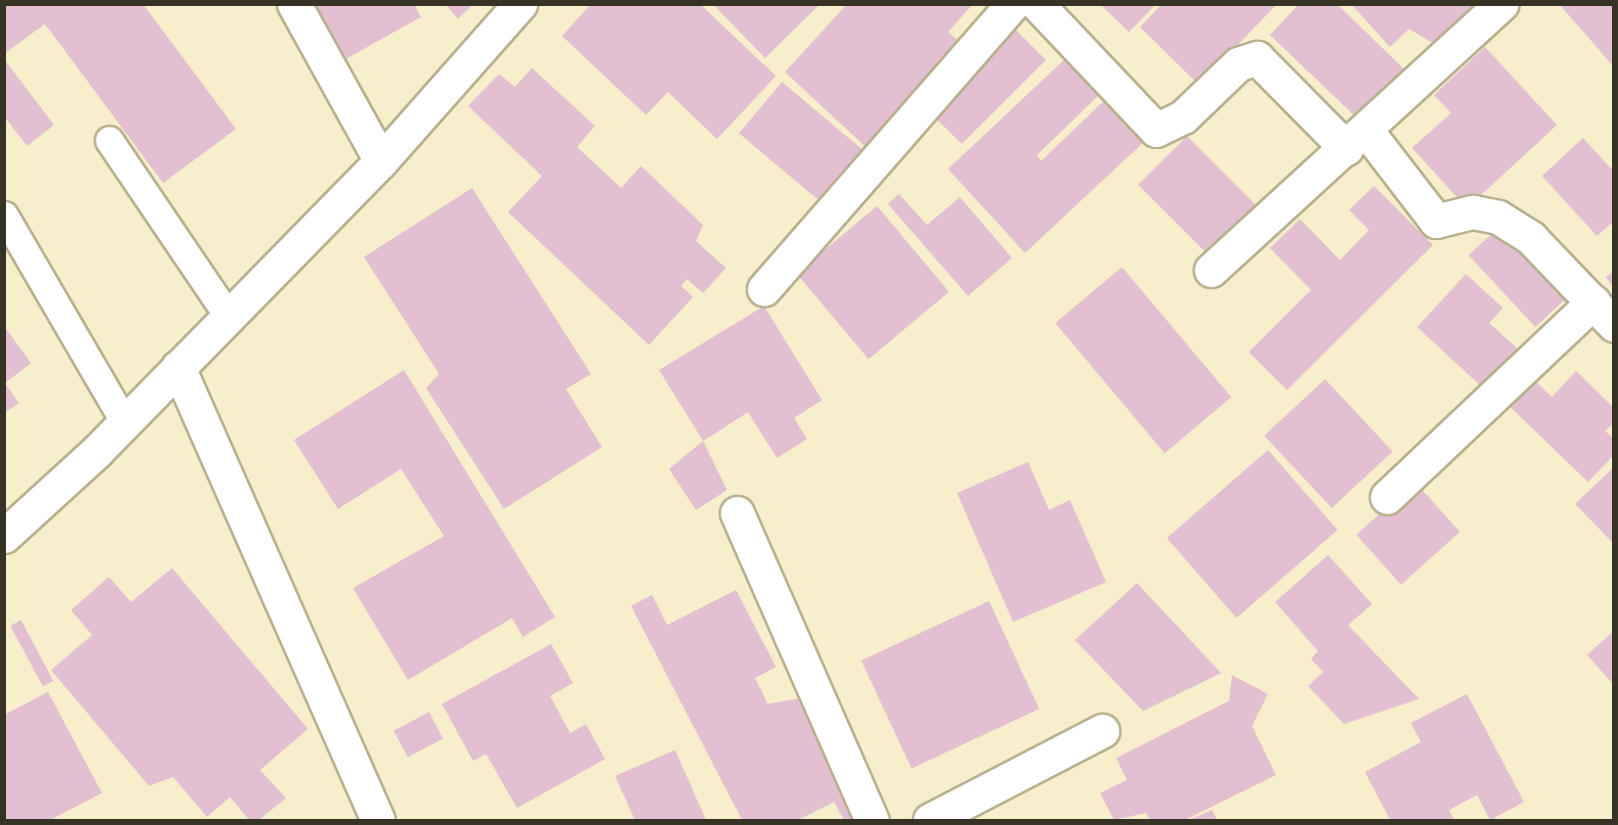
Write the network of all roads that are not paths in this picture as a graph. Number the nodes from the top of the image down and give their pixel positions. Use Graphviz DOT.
graph roads {
  1 [pos="294,4"];
  2 [pos="520,4"];
  3 [pos="1013,4"];
  4 [pos="1038,4"];
  5 [pos="1501,4"];
  6 [pos="1356,139"];
  7 [pos="109,140"];
  8 [pos="381,161"];
  9 [pos="4,215"];
  10 [pos="1211,270"];
  11 [pos="764,289"];
  12 [pos="1603,314"];
  13 [pos="229,317"];
  14 [pos="178,367"];
  15 [pos="124,421"];
  16 [pos="1387,497"];
  17 [pos="737,513"];
  18 [pos="4,536"];
  19 [pos="1102,731"];
  20 [pos="378,820"];
  21 [pos="872,820"];
  22 [pos="930,820"];
  1 -- 8 [label="main road"];
  2 -- 8 [label="main road"];
  3 -- 11 [label="main road"];
  4 -- 6 [label="main road"];
  5 -- 6 [label="main road"];
  6 -- 10 [label="main road"];
  6 -- 12 [label="main road"];
  7 -- 13 [label="lane"];
  8 -- 13 [label="main road"];
  9 -- 15 [label="lane"];
  12 -- 16 [label="main road"];
  13 -- 14 [label="main road"];
  14 -- 15 [label="main road"];
  14 -- 20 [label="main road"];
  15 -- 18 [label="main road"];
  17 -- 21 [label="main road"];
  19 -- 22 [label="main road"];
}
